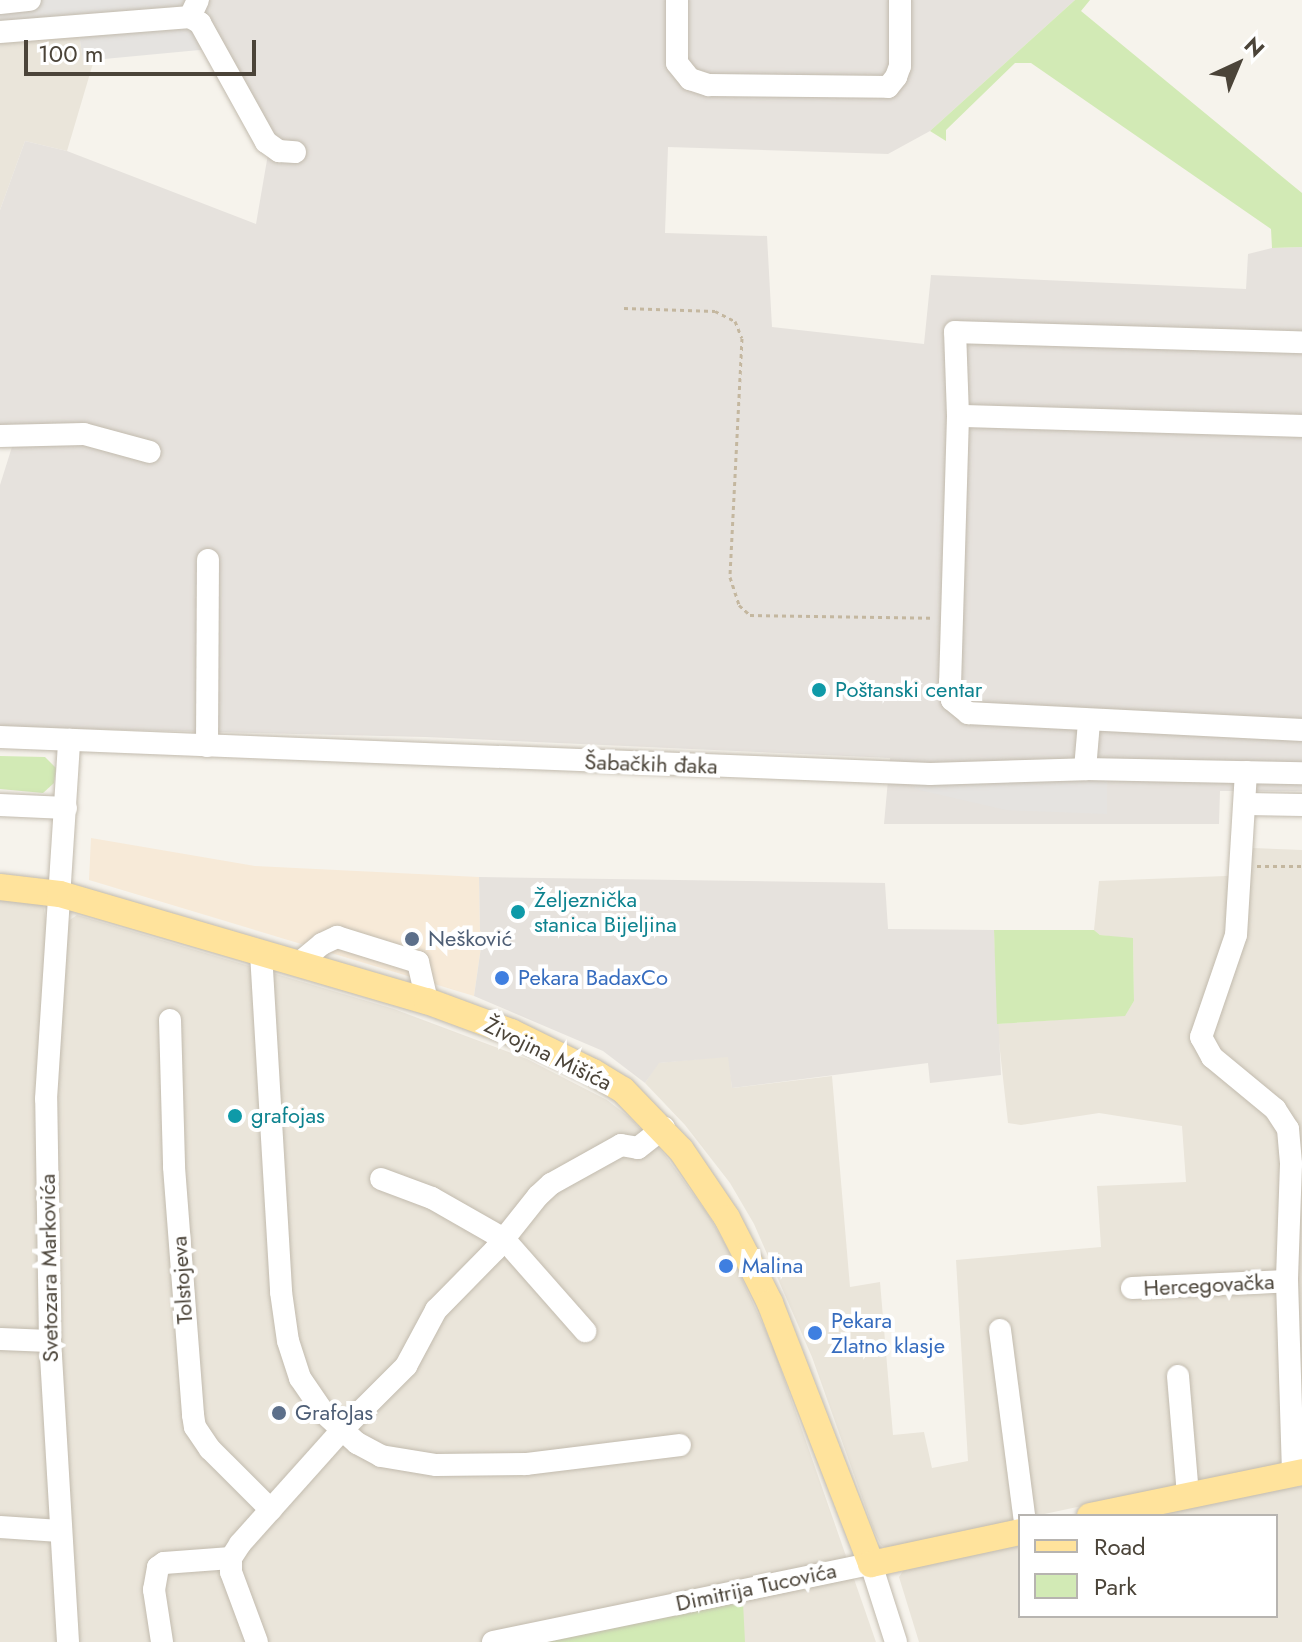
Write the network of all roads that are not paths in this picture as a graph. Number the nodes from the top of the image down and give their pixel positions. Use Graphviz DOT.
graph roads {
  1 [pos="30,0"];
  2 [pos="677,0"];
  3 [pos="900,0"];
  4 [pos="0,3"];
  5 [pos="194,9"];
  6 [pos="0,32"];
  7 [pos="295,152"];
  8 [pos="1302,342"];
  9 [pos="958,416"];
  10 [pos="1302,426"];
  11 [pos="0,436"];
  12 [pos="150,452"];
  13 [pos="208,560"];
  14 [pos="1089,722"];
  15 [pos="1302,730"];
  16 [pos="0,737"];
  17 [pos="69,740"];
  18 [pos="207,746"];
  19 [pos="1085,769"];
  20 [pos="1246,772"];
  21 [pos="1302,773"];
  22 [pos="1246,804"];
  23 [pos="0,805"];
  24 [pos="1302,805"];
  25 [pos="66,808"];
  26 [pos="0,887"];
  27 [pos="60,894"];
  28 [pos="261,953"];
  29 [pos="298,964"];
  30 [pos="427,1001"];
  31 [pos="170,1020"];
  32 [pos="664,1128"];
  33 [pos="381,1179"];
  34 [pos="504,1239"];
  35 [pos="1287,1281"];
  36 [pos="1132,1288"];
  37 [pos="1000,1330"];
  38 [pos="585,1331"];
  39 [pos="0,1339"];
  40 [pos="50,1341"];
  41 [pos="1178,1376"];
  42 [pos="342,1430"];
  43 [pos="680,1445"];
  44 [pos="1298,1473"];
  45 [pos="1188,1494"];
  46 [pos="271,1510"];
  47 [pos="1024,1514"];
  48 [pos="1099,1514"];
  49 [pos="0,1527"];
  50 [pos="60,1531"];
  51 [pos="1018,1532"];
  52 [pos="231,1558"];
  53 [pos="871,1564"];
  54 [pos="68,1642"];
  55 [pos="162,1642"];
  56 [pos="257,1642"];
  57 [pos="493,1642"];
  58 [pos="896,1642"];
  1 -- 4 [label="street"];
  2 -- 3 [label="street"];
  5 -- 6 [label="street"];
  5 -- 7 [label="street"];
  8 -- 9 [label="street"];
  9 -- 10 [label="street"];
  9 -- 14 [label="street"];
  11 -- 12 [label="street"];
  13 -- 18 [label="street"];
  14 -- 15 [label="street"];
  14 -- 19 [label="street"];
  16 -- 17 [label="street, Šabačkih đaka"];
  17 -- 18 [label="street, Šabačkih đaka"];
  17 -- 25 [label="street, Svetozara Markovića"];
  18 -- 19 [label="street, Šabačkih đaka"];
  19 -- 20 [label="street, Šabačkih đaka"];
  20 -- 21 [label="street, Šabačkih đaka"];
  20 -- 22 [label="street, Hercegovačka"];
  22 -- 24 [label="street"];
  22 -- 35 [label="street, Hercegovačka"];
  23 -- 25 [label="street"];
  25 -- 27 [label="street, Svetozara Markovića"];
  26 -- 27 [label="main road, Živojina Mišića"];
  27 -- 28 [label="main road, Živojina Mišića"];
  27 -- 40 [label="street, Svetozara Markovića"];
  28 -- 29 [label="main road, Živojina Mišića"];
  28 -- 42 [label="street"];
  29 -- 30 [label="main road, Živojina Mišića"];
  29 -- 30 [label="street"];
  30 -- 32 [label="main road, Živojina Mišića"];
  31 -- 46 [label="street, Tolstojeva"];
  32 -- 34 [label="street"];
  32 -- 53 [label="main road, Živojina Mišića"];
  33 -- 34 [label="street"];
  34 -- 38 [label="street"];
  34 -- 42 [label="street"];
  35 -- 36 [label="street, Hercegovačka"];
  35 -- 44 [label="street, Hercegovačka"];
  37 -- 47 [label="street"];
  39 -- 40 [label="street"];
  40 -- 50 [label="street, Svetozara Markovića"];
  41 -- 45 [label="street"];
  42 -- 43 [label="street"];
  42 -- 46 [label="street"];
  44 -- 45 [label="main road"];
  45 -- 48 [label="main road"];
  46 -- 52 [label="street"];
  49 -- 50 [label="street"];
  50 -- 54 [label="street, Svetozara Markovića"];
  51 -- 53 [label="main road, Dimitrija Tucovića"];
  52 -- 55 [label="street"];
  52 -- 56 [label="street"];
  53 -- 57 [label="street, Dimitrija Tucovića"];
  53 -- 58 [label="street"];
}
